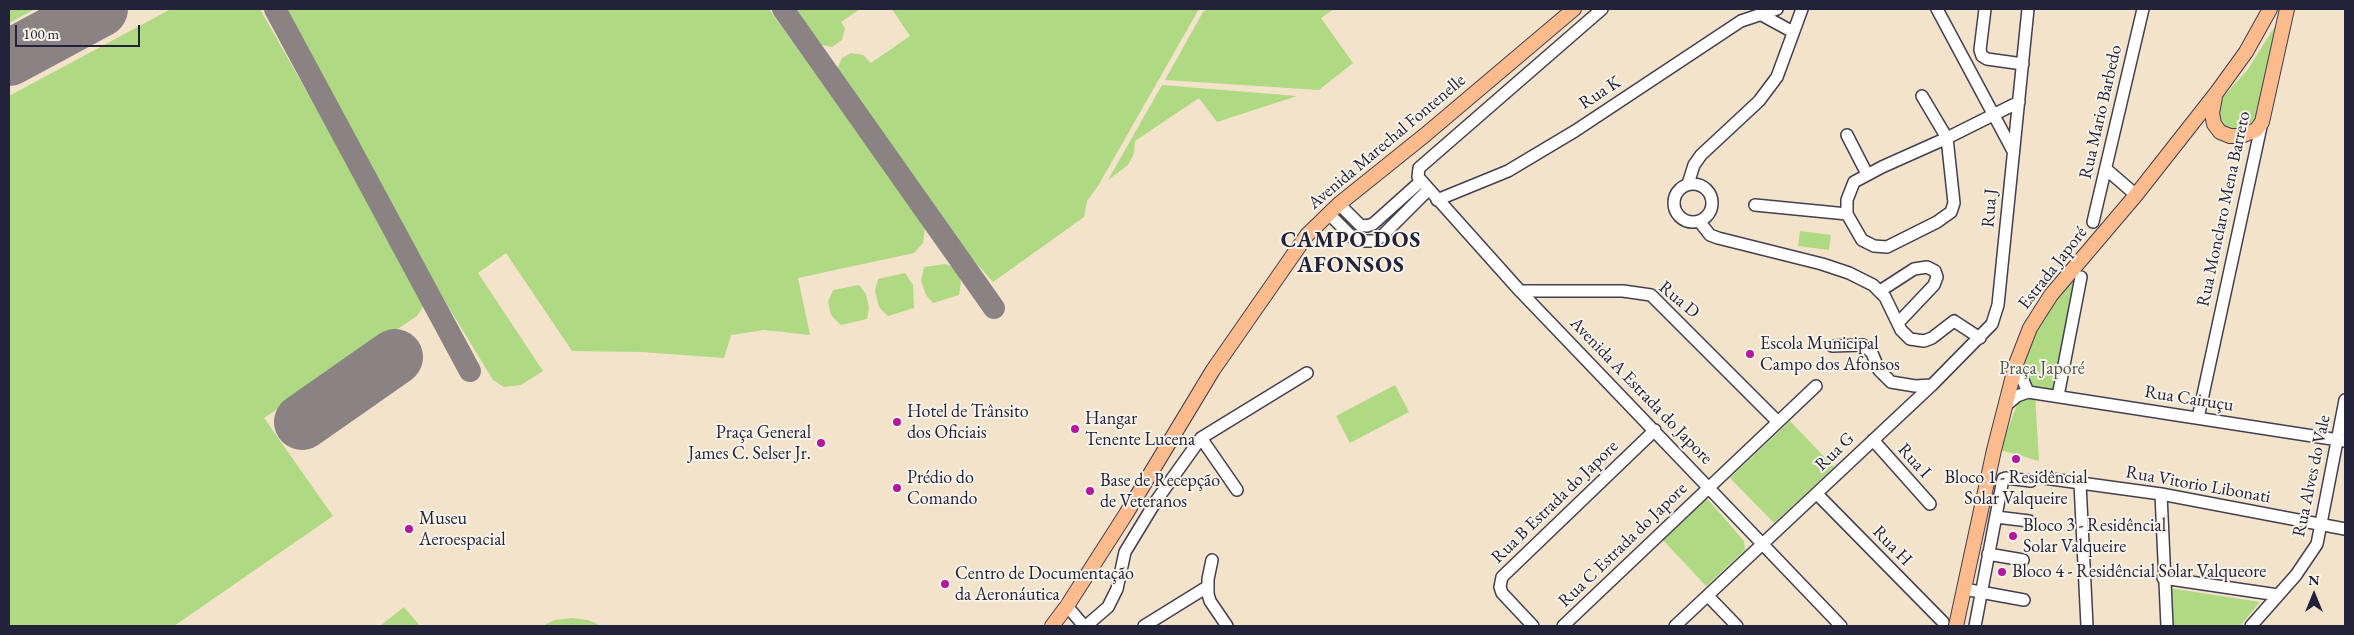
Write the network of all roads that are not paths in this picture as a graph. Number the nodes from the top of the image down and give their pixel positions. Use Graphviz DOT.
graph roads {
  1 [pos="1574,9"];
  2 [pos="1602,9"];
  3 [pos="1777,9"];
  4 [pos="1802,9"];
  5 [pos="1937,9"];
  6 [pos="1985,9"];
  7 [pos="2028,9"];
  8 [pos="2143,9"];
  9 [pos="2270,9"];
  10 [pos="2287,9"];
  11 [pos="1760,14"];
  12 [pos="1794,32"];
  13 [pos="2023,64"];
  14 [pos="2217,92"];
  15 [pos="1922,96"];
  16 [pos="2019,102"];
  17 [pos="1994,115"];
  18 [pos="2262,122"];
  19 [pos="1848,135"];
  20 [pos="1947,138"];
  21 [pos="2013,152"];
  22 [pos="2106,169"];
  23 [pos="1867,174"];
  24 [pos="1422,182"];
  25 [pos="1688,184"];
  26 [pos="2136,195"];
  27 [pos="1400,199"];
  28 [pos="1437,200"];
  29 [pos="1339,204"];
  30 [pos="1755,205"];
  31 [pos="1409,209"];
  32 [pos="1329,214"];
  33 [pos="1847,214"];
  34 [pos="1699,221"];
  35 [pos="2093,222"];
  36 [pos="1367,226"];
  37 [pos="1368,242"];
  38 [pos="2081,278"];
  39 [pos="1520,291"];
  40 [pos="1880,292"];
  41 [pos="1898,323"];
  42 [pos="1980,338"];
  43 [pos="1832,346"];
  44 [pos="2016,364"];
  45 [pos="1307,372"];
  46 [pos="1932,385"];
  47 [pos="1816,386"];
  48 [pos="2028,392"];
  49 [pos="2058,396"];
  50 [pos="2345,400"];
  51 [pos="2005,406"];
  52 [pos="2198,418"];
  53 [pos="1778,422"];
  54 [pos="1655,430"];
  55 [pos="1201,438"];
  56 [pos="1872,440"];
  57 [pos="2341,440"];
  58 [pos="2044,478"];
  59 [pos="2031,481"];
  60 [pos="2080,483"];
  61 [pos="1709,487"];
  62 [pos="1237,490"];
  63 [pos="1817,494"];
  64 [pos="2161,494"];
  65 [pos="1930,504"];
  66 [pos="1996,516"];
  67 [pos="2029,521"];
  68 [pos="2322,525"];
  69 [pos="2345,529"];
  70 [pos="1764,545"];
  71 [pos="1988,554"];
  72 [pos="1212,560"];
  73 [pos="2022,560"];
  74 [pos="2163,578"];
  75 [pos="1207,586"];
  76 [pos="1964,589"];
  77 [pos="1981,592"];
  78 [pos="2278,595"];
  79 [pos="1708,596"];
  80 [pos="2024,600"];
  81 [pos="1068,606"];
  82 [pos="1949,624"];
  83 [pos="1052,626"];
  84 [pos="1085,626"];
  85 [pos="1144,626"];
  86 [pos="1227,626"];
  87 [pos="1533,626"];
  88 [pos="1563,626"];
  89 [pos="1675,626"];
  90 [pos="1736,626"];
  91 [pos="1841,626"];
  92 [pos="1975,626"];
  93 [pos="2087,626"];
  94 [pos="2167,626"];
  95 [pos="2251,626"];
  1 -- 29 [label="main road, Avenida Marechal Fontenelle"];
  2 -- 24 [label="street"];
  3 -- 11 [label="street, Rua K"];
  4 -- 12 [label="street"];
  5 -- 17 [label="street"];
  6 -- 13 [label="street"];
  7 -- 13 [label="street, Rua J"];
  8 -- 22 [label="street, Rua Mario Barbedo"];
  9 -- 14 [label="main road, Estrada Japoré"];
  10 -- 18 [label="main road, Rua Monclaro Mena Barreto"];
  11 -- 12 [label="street"];
  11 -- 28 [label="street, Rua K"];
  12 -- 25 [label="street"];
  13 -- 16 [label="street, Rua J"];
  14 -- 18 [label="main road"];
  14 -- 26 [label="main road, Estrada Japoré"];
  15 -- 20 [label="street"];
  16 -- 17 [label="street"];
  16 -- 21 [label="street, Rua J"];
  17 -- 20 [label="street"];
  17 -- 21 [label="street"];
  18 -- 52 [label="street, Rua Monclaro Mena Barreto"];
  19 -- 23 [label="street"];
  20 -- 23 [label="street"];
  20 -- 33 [label="street"];
  21 -- 42 [label="street, Rua J"];
  22 -- 26 [label="street"];
  22 -- 35 [label="street, Rua Mario Barbedo"];
  23 -- 33 [label="street"];
  24 -- 27 [label="street"];
  24 -- 28 [label="street, Avenida A Estrada do Japore"];
  24 -- 31 [label="street"];
  25 -- 34 [label="street"];
  25 -- 34 [label="street"];
  26 -- 44 [label="main road, Estrada Japoré"];
  27 -- 31 [label="street"];
  27 -- 36 [label="street"];
  28 -- 39 [label="street, Avenida A Estrada do Japore"];
  29 -- 32 [label="main road, Avenida Marechal Fontenelle"];
  29 -- 36 [label="street"];
  30 -- 33 [label="street"];
  31 -- 37 [label="street"];
  32 -- 37 [label="street"];
  32 -- 81 [label="main road, Avenida Marechal Fontenelle"];
  34 -- 40 [label="street"];
  36 -- 37 [label="street"];
  38 -- 49 [label="street"];
  39 -- 53 [label="street, Rua D"];
  39 -- 54 [label="street, Avenida A Estrada do Japore"];
  40 -- 41 [label="street"];
  40 -- 41 [label="street"];
  41 -- 42 [label="street"];
  42 -- 46 [label="street, Rua J"];
  43 -- 46 [label="street"];
  44 -- 48 [label="street"];
  44 -- 51 [label="main road, Estrada Japoré"];
  45 -- 55 [label="street"];
  46 -- 56 [label="street, Rua G"];
  47 -- 53 [label="street, Rua C Estrada do Japore"];
  48 -- 49 [label="street, Rua Cairuçu"];
  48 -- 51 [label="street"];
  49 -- 52 [label="street, Rua Cairuçu"];
  50 -- 57 [label="street, Rua Alves do Vale"];
  51 -- 76 [label="main road, Estrada Japoré"];
  52 -- 57 [label="street, Rua Cairuçu"];
  53 -- 61 [label="street, Rua C Estrada do Japore"];
  54 -- 61 [label="street, Avenida A Estrada do Japore"];
  54 -- 87 [label="street, Rua B Estrada do Japore"];
  55 -- 62 [label="street"];
  55 -- 84 [label="street"];
  56 -- 63 [label="street, Rua G"];
  56 -- 65 [label="street, Rua I"];
  57 -- 68 [label="street, Rua Alves do Vale"];
  58 -- 60 [label="street, Rua Vitorio Libonati"];
  59 -- 66 [label="street"];
  60 -- 64 [label="street, Rua Vitorio Libonati"];
  60 -- 93 [label="street"];
  61 -- 70 [label="street, Avenida A Estrada do Japore"];
  61 -- 88 [label="street, Rua C Estrada do Japore"];
  63 -- 70 [label="street, Rua G"];
  63 -- 82 [label="street, Rua H"];
  64 -- 68 [label="street, Rua Vitorio Libonati"];
  64 -- 74 [label="street"];
  66 -- 67 [label="street"];
  66 -- 71 [label="street"];
  68 -- 69 [label="street, Rua Vitorio Libonati"];
  68 -- 78 [label="street, Rua Alves do Vale"];
  70 -- 79 [label="street, Rua G"];
  70 -- 91 [label="street, Avenida A Estrada do Japore"];
  71 -- 73 [label="street"];
  71 -- 77 [label="street"];
  72 -- 75 [label="street"];
  74 -- 78 [label="street"];
  74 -- 94 [label="street"];
  75 -- 85 [label="street"];
  75 -- 86 [label="street"];
  76 -- 77 [label="street"];
  76 -- 82 [label="main road, Estrada Japoré"];
  77 -- 80 [label="street"];
  77 -- 92 [label="street"];
  78 -- 95 [label="street, Rua Alves do Vale"];
  79 -- 89 [label="street, Rua G"];
  79 -- 90 [label="street"];
  81 -- 83 [label="main road, Avenida Marechal Fontenelle"];
  81 -- 84 [label="street"];
}
